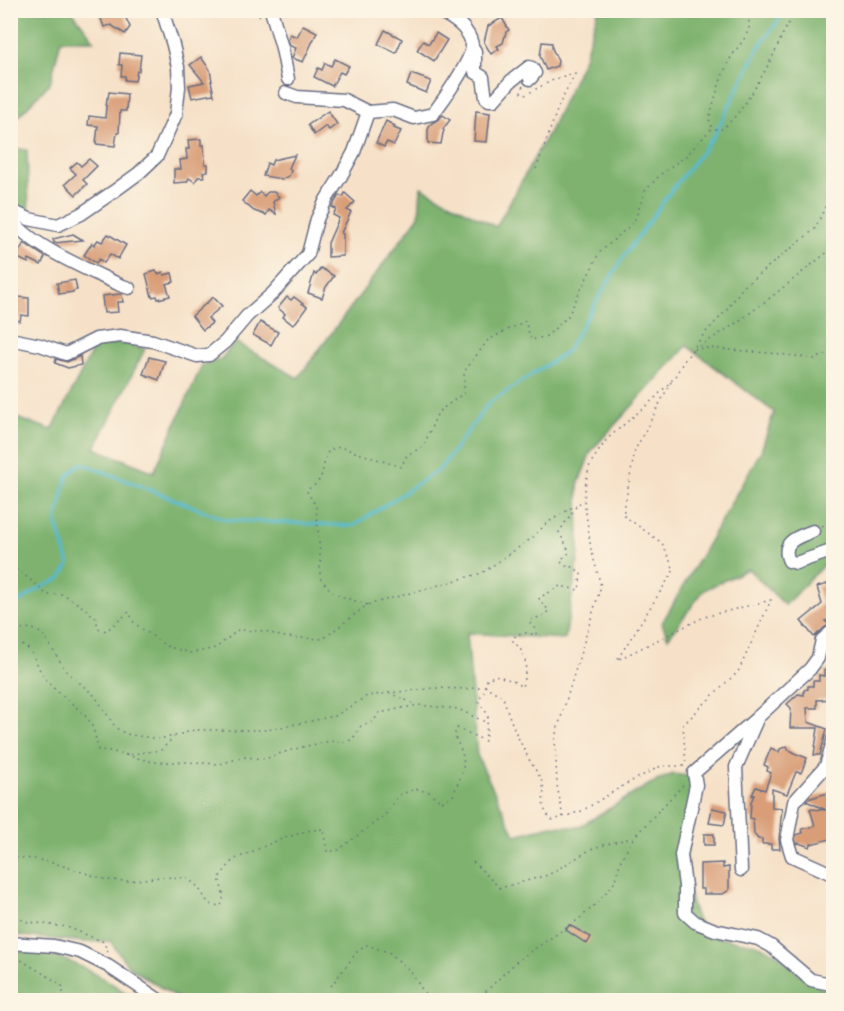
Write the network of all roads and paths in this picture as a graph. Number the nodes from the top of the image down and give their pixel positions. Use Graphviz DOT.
graph roads {
  1 [pos="162,10"];
  2 [pos="271,10"];
  3 [pos="438,10"];
  4 [pos="744,10"];
  5 [pos="806,10"];
  6 [pos="472,47"];
  7 [pos="288,79"];
  8 [pos="530,79"];
  9 [pos="285,93"];
  10 [pos="368,112"];
  11 [pos="712,128"];
  12 [pos="535,172"];
  13 [pos="834,188"];
  14 [pos="13,211"];
  15 [pos="834,247"];
  16 [pos="129,288"];
  17 [pos="10,339"];
  18 [pos="693,350"];
  19 [pos="834,351"];
  20 [pos="674,378"];
  21 [pos="584,500"];
  22 [pos="577,505"];
  23 [pos="834,520"];
  24 [pos="813,531"];
  25 [pos="834,550"];
  26 [pos="10,571"];
  27 [pos="367,605"];
  28 [pos="10,632"];
  29 [pos="834,633"];
  30 [pos="10,644"];
  31 [pos="485,686"];
  32 [pos="389,693"];
  33 [pos="418,705"];
  34 [pos="488,717"];
  35 [pos="758,717"];
  36 [pos="175,736"];
  37 [pos="834,738"];
  38 [pos="124,755"];
  39 [pos="690,770"];
  40 [pos="563,818"];
  41 [pos="634,837"];
  42 [pos="10,857"];
  43 [pos="473,862"];
  44 [pos="741,870"];
  45 [pos="834,875"];
  46 [pos="10,915"];
  47 [pos="10,943"];
  48 [pos="10,954"];
  49 [pos="108,966"];
  50 [pos="834,981"];
  51 [pos="331,986"];
  52 [pos="64,1000"];
  53 [pos="159,1000"];
  54 [pos="429,1000"];
  55 [pos="477,1000"];
  1 -- 14 [label="street"];
  2 -- 7 [label="street"];
  3 -- 6 [label="street"];
  4 -- 11 [label="path"];
  5 -- 11 [label="path"];
  6 -- 8 [label="street"];
  6 -- 10 [label="street"];
  8 -- 12 [label="path"];
  9 -- 10 [label="street"];
  10 -- 17 [label="street"];
  11 -- 27 [label="path"];
  13 -- 18 [label="path"];
  14 -- 16 [label="street"];
  15 -- 18 [label="path"];
  18 -- 19 [label="path"];
  18 -- 20 [label="path"];
  20 -- 21 [label="path"];
  20 -- 39 [label="path"];
  21 -- 22 [label="path"];
  21 -- 40 [label="path"];
  22 -- 27 [label="path"];
  22 -- 31 [label="path"];
  23 -- 24 [label="path"];
  24 -- 25 [label="street"];
  26 -- 27 [label="path"];
  28 -- 36 [label="path"];
  29 -- 35 [label="street"];
  30 -- 38 [label="path"];
  31 -- 32 [label="path"];
  31 -- 34 [label="path"];
  31 -- 40 [label="path"];
  32 -- 33 [label="path"];
  32 -- 36 [label="path"];
  33 -- 34 [label="path"];
  33 -- 38 [label="path"];
  34 -- 42 [label="path"];
  35 -- 39 [label="street"];
  35 -- 44 [label="street"];
  36 -- 38 [label="path"];
  37 -- 45 [label="street"];
  39 -- 40 [label="path"];
  39 -- 41 [label="path"];
  39 -- 50 [label="street"];
  41 -- 43 [label="path"];
  41 -- 55 [label="path"];
  46 -- 49 [label="path"];
  47 -- 49 [label="street"];
  48 -- 52 [label="path"];
  49 -- 53 [label="street"];
  51 -- 54 [label="path"];
}
